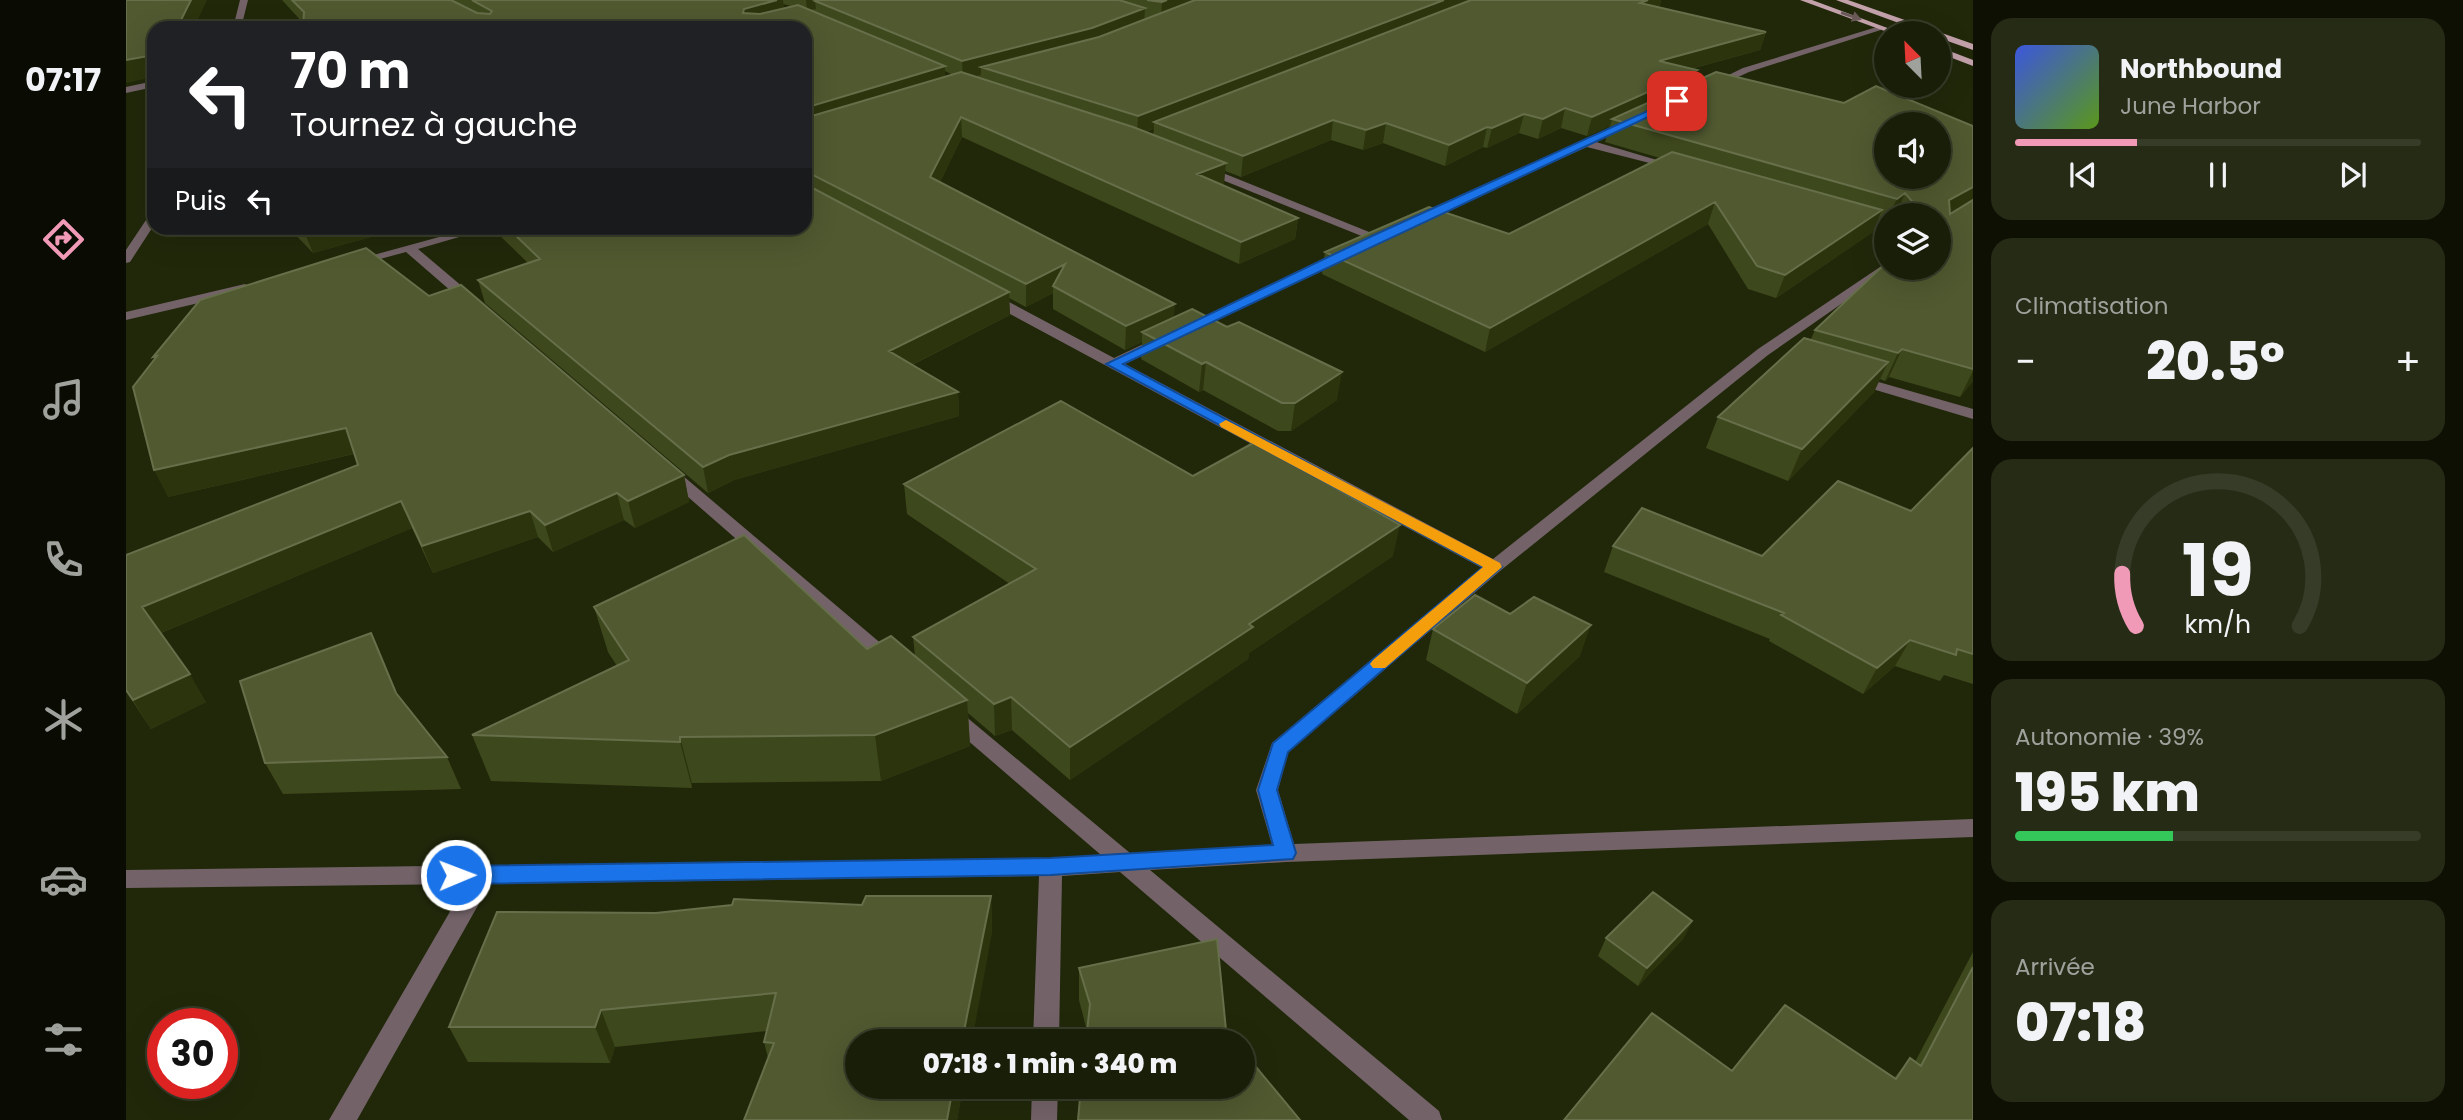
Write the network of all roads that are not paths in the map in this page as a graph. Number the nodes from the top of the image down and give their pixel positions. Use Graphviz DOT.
graph roads {
  1 [pos="244,0"];
  2 [pos="867,0"];
  3 [pos="1804,0"];
  4 [pos="1840,0"];
  5 [pos="788,10"];
  6 [pos="801,16"];
  7 [pos="239,21"];
  8 [pos="780,21"];
  9 [pos="1900,21"];
  10 [pos="1874,25"];
  11 [pos="826,26"];
  12 [pos="1874,31"];
  13 [pos="1951,39"];
  14 [pos="1973,47"];
  15 [pos="1951,55"];
  16 [pos="1973,63"];
  17 [pos="147,86"];
  18 [pos="126,90"];
  19 [pos="1697,92"];
  20 [pos="1647,115"];
  21 [pos="1586,143"];
  22 [pos="1188,162"];
  23 [pos="1690,173"];
  24 [pos="1847,219"];
  25 [pos="147,227"];
  26 [pos="1402,227"];
  27 [pos="1874,227"];
  28 [pos="1390,232"];
  29 [pos="459,235"];
  30 [pos="1378,238"];
  31 [pos="1365,244"];
  32 [pos="410,249"];
  33 [pos="1353,250"];
  34 [pos="126,259"];
  35 [pos="342,265"];
  36 [pos="1874,276"];
  37 [pos="261,284"];
  38 [pos="971,286"];
  39 [pos="483,312"];
  40 [pos="126,316"];
  41 [pos="1113,364"];
  42 [pos="1842,375"];
  43 [pos="1973,414"];
  44 [pos="652,457"];
  45 [pos="1494,567"];
  46 [pos="904,674"];
  47 [pos="935,701"];
  48 [pos="1973,828"];
  49 [pos="1286,853"];
  50 [pos="1125,864"];
  51 [pos="1051,867"];
  52 [pos="483,875"];
  53 [pos="126,879"];
  54 [pos="1046,1029"];
  55 [pos="1045,1099"];
  56 [pos="342,1120"];
  57 [pos="1044,1120"];
  58 [pos="1429,1120"];
  1 -- 7 [label="street"];
  2 -- 6 [label="street"];
  3 -- 10 [label="main road, one-way"];
  4 -- 9 [label="main road"];
  5 -- 6 [label="street"];
  6 -- 8 [label="street"];
  6 -- 11 [label="street"];
  12 -- 19 [label="street"];
  13 -- 14 [label="main road"];
  15 -- 16 [label="main road"];
  17 -- 18 [label="street"];
  20 -- 21 [label="street"];
  21 -- 23 [label="street"];
  21 -- 26 [label="street"];
  22 -- 30 [label="street"];
  24 -- 27 [label="street"];
  25 -- 34 [label="street"];
  28 -- 30 [label="street"];
  29 -- 32 [label="street"];
  30 -- 31 [label="street"];
  32 -- 35 [label="street"];
  32 -- 39 [label="street"];
  33 -- 41 [label="street"];
  36 -- 45 [label="street"];
  37 -- 40 [label="street"];
  38 -- 41 [label="street"];
  41 -- 45 [label="street"];
  42 -- 43 [label="street"];
  44 -- 46 [label="street"];
  45 -- 49 [label="street"];
  47 -- 50 [label="street"];
  48 -- 49 [label="street"];
  49 -- 50 [label="street"];
  50 -- 51 [label="street"];
  50 -- 58 [label="street"];
  51 -- 52 [label="street"];
  51 -- 54 [label="street"];
  52 -- 53 [label="street"];
  52 -- 56 [label="street"];
  55 -- 57 [label="street"];
}
